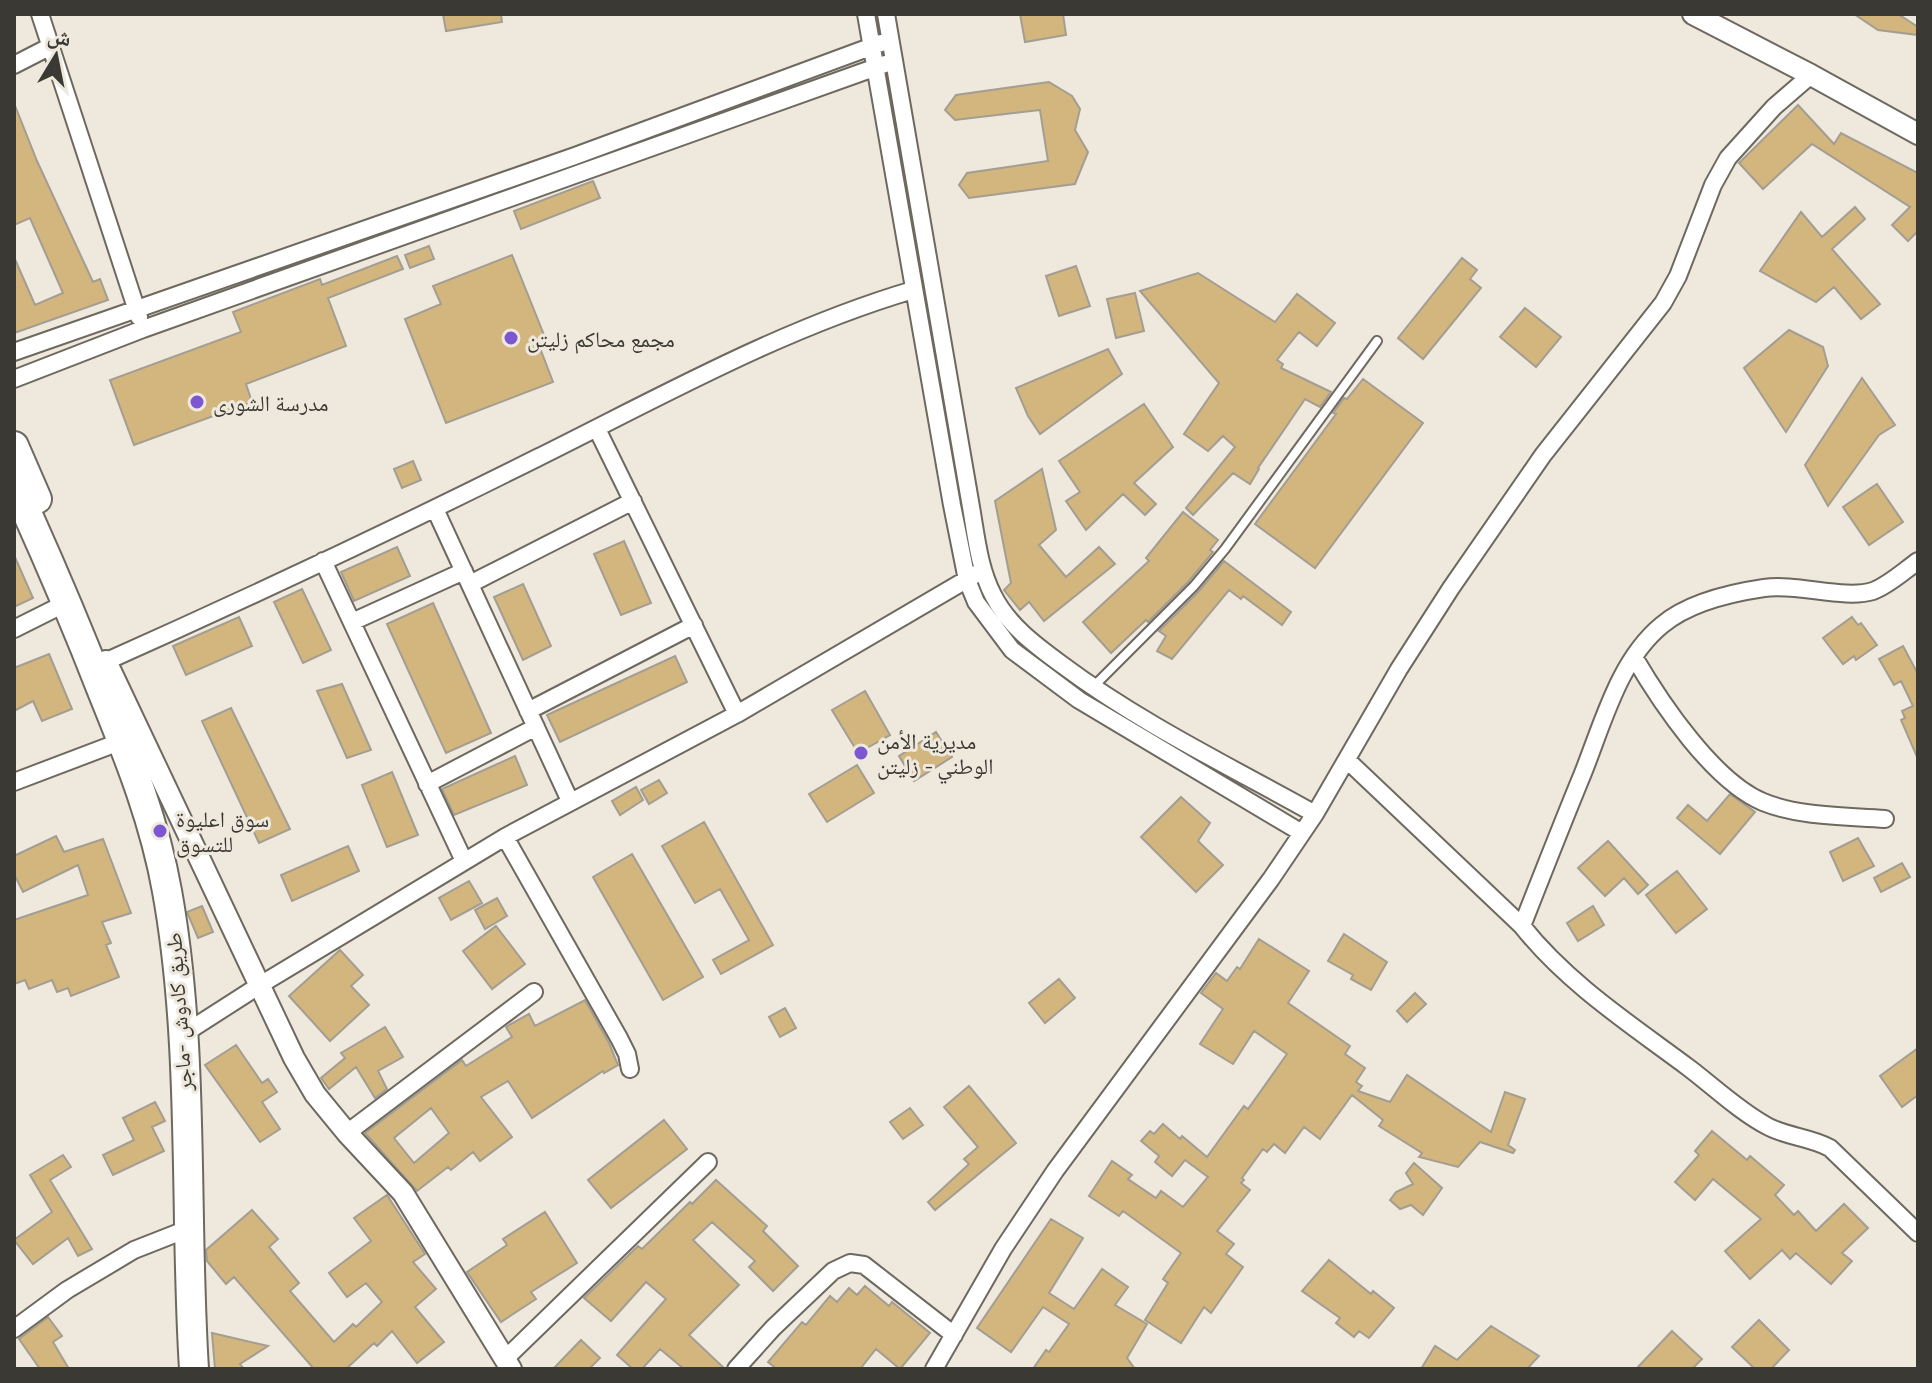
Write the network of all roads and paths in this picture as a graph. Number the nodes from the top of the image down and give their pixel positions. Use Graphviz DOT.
graph roads {
  1 [pos="40,14"];
  2 [pos="866,14"];
  3 [pos="886,14"];
  4 [pos="1693,14"];
  5 [pos="891,40"];
  6 [pos="51,46"];
  7 [pos="872,46"];
  8 [pos="894,61"];
  9 [pos="14,65"];
  10 [pos="875,68"];
  11 [pos="1811,75"];
  12 [pos="1918,134"];
  13 [pos="577,164"];
  14 [pos="913,290"];
  15 [pos="137,308"];
  16 [pos="143,329"];
  17 [pos="1377,341"];
  18 [pos="14,352"];
  19 [pos="14,379"];
  20 [pos="597,429"];
  21 [pos="14,446"];
  22 [pos="14,484"];
  23 [pos="633,501"];
  24 [pos="435,509"];
  25 [pos="323,561"];
  26 [pos="1918,561"];
  27 [pos="983,570"];
  28 [pos="467,578"];
  29 [pos="967,580"];
  30 [pos="66,603"];
  31 [pos="352,622"];
  32 [pos="694,625"];
  33 [pos="14,629"];
  34 [pos="1634,657"];
  35 [pos="99,664"];
  36 [pos="1093,688"];
  37 [pos="1079,700"];
  38 [pos="528,711"];
  39 [pos="737,714"];
  40 [pos="536,727"];
  41 [pos="122,741"];
  42 [pos="1347,760"];
  43 [pos="14,782"];
  44 [pos="427,784"];
  45 [pos="570,801"];
  46 [pos="1315,814"];
  47 [pos="1885,819"];
  48 [pos="1302,833"];
  49 [pos="505,837"];
  50 [pos="464,861"];
  51 [pos="1522,926"];
  52 [pos="260,985"];
  53 [pos="534,992"];
  54 [pos="182,1035"];
  55 [pos="630,1069"];
  56 [pos="347,1133"];
  57 [pos="708,1162"];
  58 [pos="190,1228"];
  59 [pos="1918,1233"];
  60 [pos="14,1329"];
  61 [pos="954,1335"];
  62 [pos="508,1364"];
  63 [pos="194,1369"];
  64 [pos="736,1369"];
  65 [pos="934,1369"];
  1 -- 6 [label="street"];
  2 -- 7 [label="street"];
  3 -- 5 [label="street"];
  4 -- 11 [label="street"];
  5 -- 7 [label="street"];
  5 -- 8 [label="street"];
  6 -- 9 [label="street"];
  6 -- 15 [label="street"];
  7 -- 10 [label="street"];
  7 -- 13 [label="street"];
  8 -- 10 [label="street"];
  8 -- 27 [label="street"];
  10 -- 13 [label="street"];
  10 -- 14 [label="street"];
  11 -- 12 [label="street"];
  11 -- 42 [label="street"];
  13 -- 15 [label="street"];
  13 -- 16 [label="street"];
  14 -- 20 [label="street"];
  14 -- 29 [label="street"];
  15 -- 16 [label="street"];
  15 -- 18 [label="street"];
  16 -- 19 [label="street"];
  17 -- 36 [label="lane"];
  20 -- 23 [label="street"];
  20 -- 24 [label="street"];
  21 -- 35 [label="highway"];
  22 -- 30 [label="highway"];
  23 -- 28 [label="street"];
  23 -- 32 [label="street"];
  24 -- 25 [label="street"];
  24 -- 28 [label="street"];
  25 -- 31 [label="street"];
  25 -- 35 [label="street"];
  26 -- 34 [label="street"];
  27 -- 29 [label="street"];
  27 -- 36 [label="street"];
  28 -- 31 [label="street"];
  28 -- 38 [label="street"];
  29 -- 37 [label="street"];
  29 -- 39 [label="street"];
  30 -- 33 [label="street"];
  30 -- 35 [label="highway"];
  31 -- 44 [label="street"];
  32 -- 38 [label="street"];
  32 -- 39 [label="street"];
  34 -- 47 [label="street"];
  34 -- 51 [label="street"];
  35 -- 41 [label="highway, طريق كادوش -ماجر"];
  35 -- 52 [label="street"];
  36 -- 37 [label="lane"];
  36 -- 46 [label="street"];
  37 -- 48 [label="street"];
  38 -- 40 [label="street"];
  39 -- 45 [label="street"];
  40 -- 44 [label="street"];
  40 -- 45 [label="street"];
  41 -- 43 [label="street"];
  41 -- 54 [label="highway, طريق كادوش -ماجر"];
  42 -- 46 [label="street"];
  42 -- 51 [label="street"];
  44 -- 50 [label="street"];
  45 -- 49 [label="street"];
  46 -- 48 [label="street"];
  48 -- 61 [label="street"];
  49 -- 50 [label="street"];
  49 -- 55 [label="street"];
  50 -- 52 [label="street"];
  51 -- 59 [label="street"];
  52 -- 54 [label="street"];
  52 -- 56 [label="street"];
  53 -- 56 [label="street"];
  54 -- 58 [label="highway, طريق كادوش -ماجر"];
  56 -- 62 [label="street"];
  57 -- 62 [label="street"];
  58 -- 60 [label="street"];
  58 -- 63 [label="highway, طريق كادوش -ماجر"];
  61 -- 64 [label="street"];
  61 -- 65 [label="street"];
}
